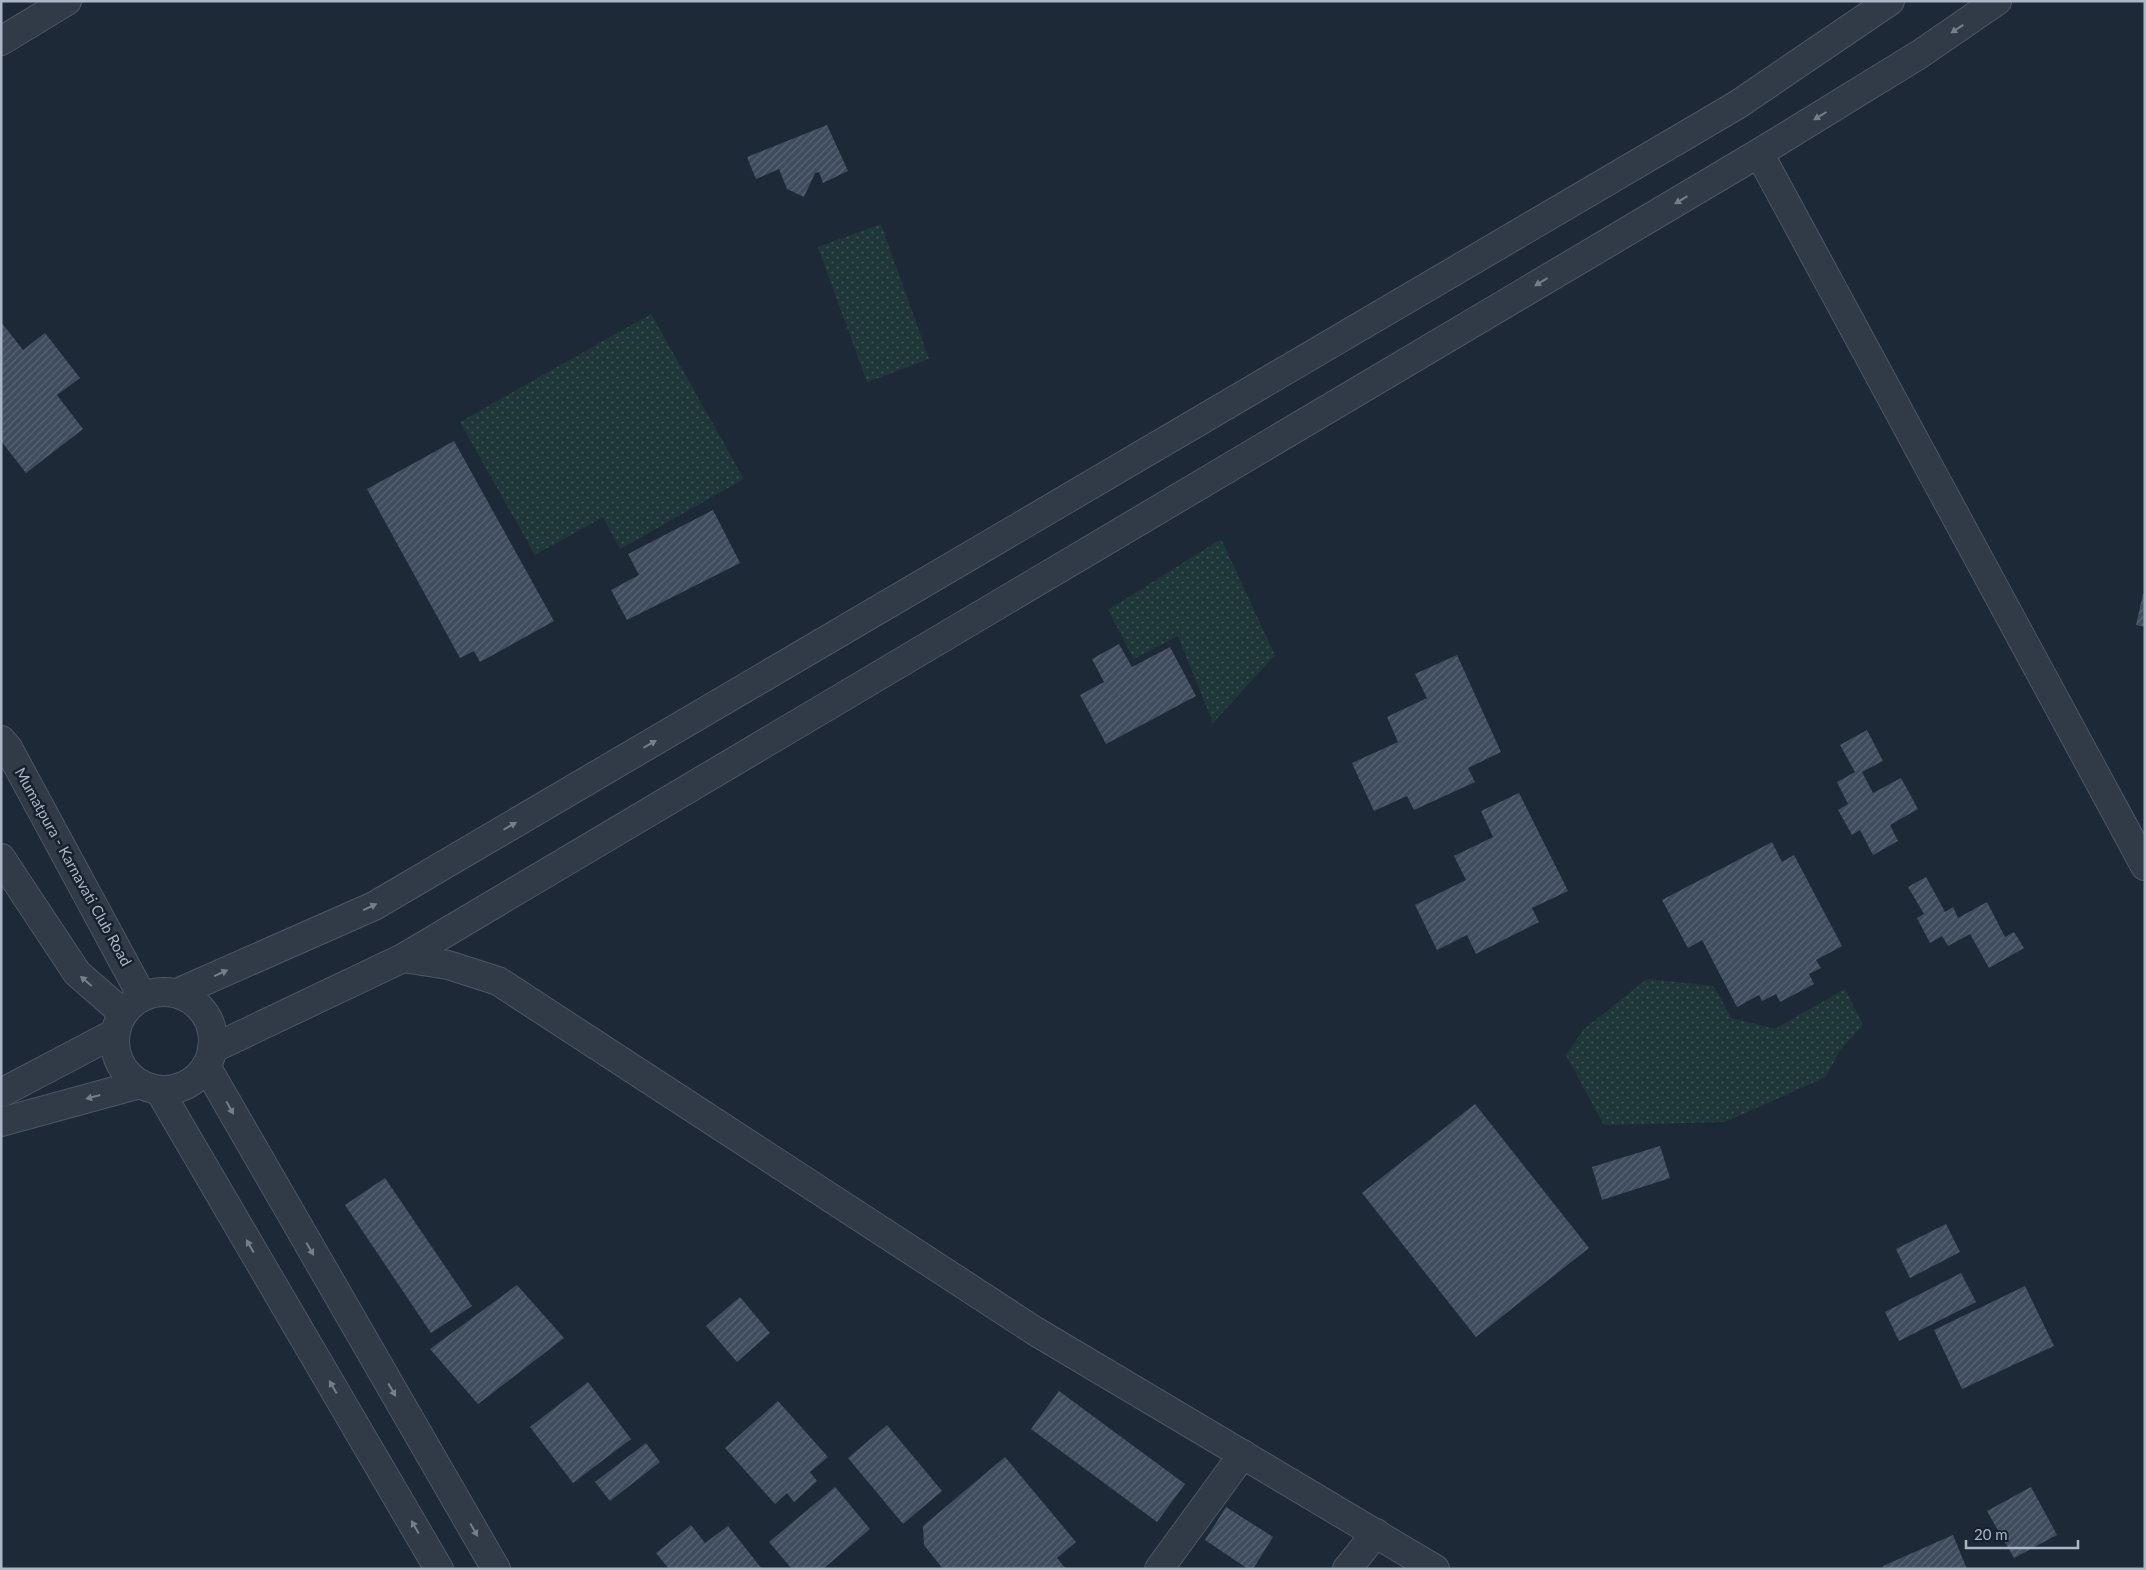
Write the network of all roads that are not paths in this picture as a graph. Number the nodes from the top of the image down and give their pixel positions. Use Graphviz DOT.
graph roads {
  1 [pos="67,1"];
  2 [pos="1890,1"];
  3 [pos="1997,1"];
  4 [pos="1,41"];
  5 [pos="1760,153"];
  6 [pos="1,740"];
  7 [pos="1,858"];
  8 [pos="2145,866"];
  9 [pos="403,958"];
  10 [pos="177,993"];
  11 [pos="127,1014"];
  12 [pos="209,1058"];
  13 [pos="149,1087"];
  14 [pos="1,1093"];
  15 [pos="1,1122"];
  16 [pos="1243,1454"];
  17 [pos="1376,1533"];
  18 [pos="440,1569"];
  19 [pos="496,1569"];
  20 [pos="1159,1569"];
  21 [pos="1347,1569"];
  22 [pos="1435,1569"];
  1 -- 4 [label="street"];
  10 -- 2 [label="street, one-way"];
  3 -- 5 [label="street, one-way"];
  5 -- 8 [label="street"];
  5 -- 9 [label="street, one-way"];
  6 -- 11 [label="street, Mumatpura - Karnavati Club Road"];
  11 -- 7 [label="street, one-way"];
  9 -- 12 [label="street"];
  9 -- 16 [label="street"];
  10 -- 11 [label="street"];
  10 -- 12 [label="street"];
  11 -- 13 [label="street"];
  11 -- 14 [label="street"];
  12 -- 13 [label="street"];
  12 -- 19 [label="street, one-way"];
  13 -- 15 [label="street, one-way"];
  18 -- 13 [label="street, one-way"];
  16 -- 17 [label="street"];
  16 -- 20 [label="street"];
  17 -- 21 [label="street"];
  17 -- 22 [label="street"];
}
